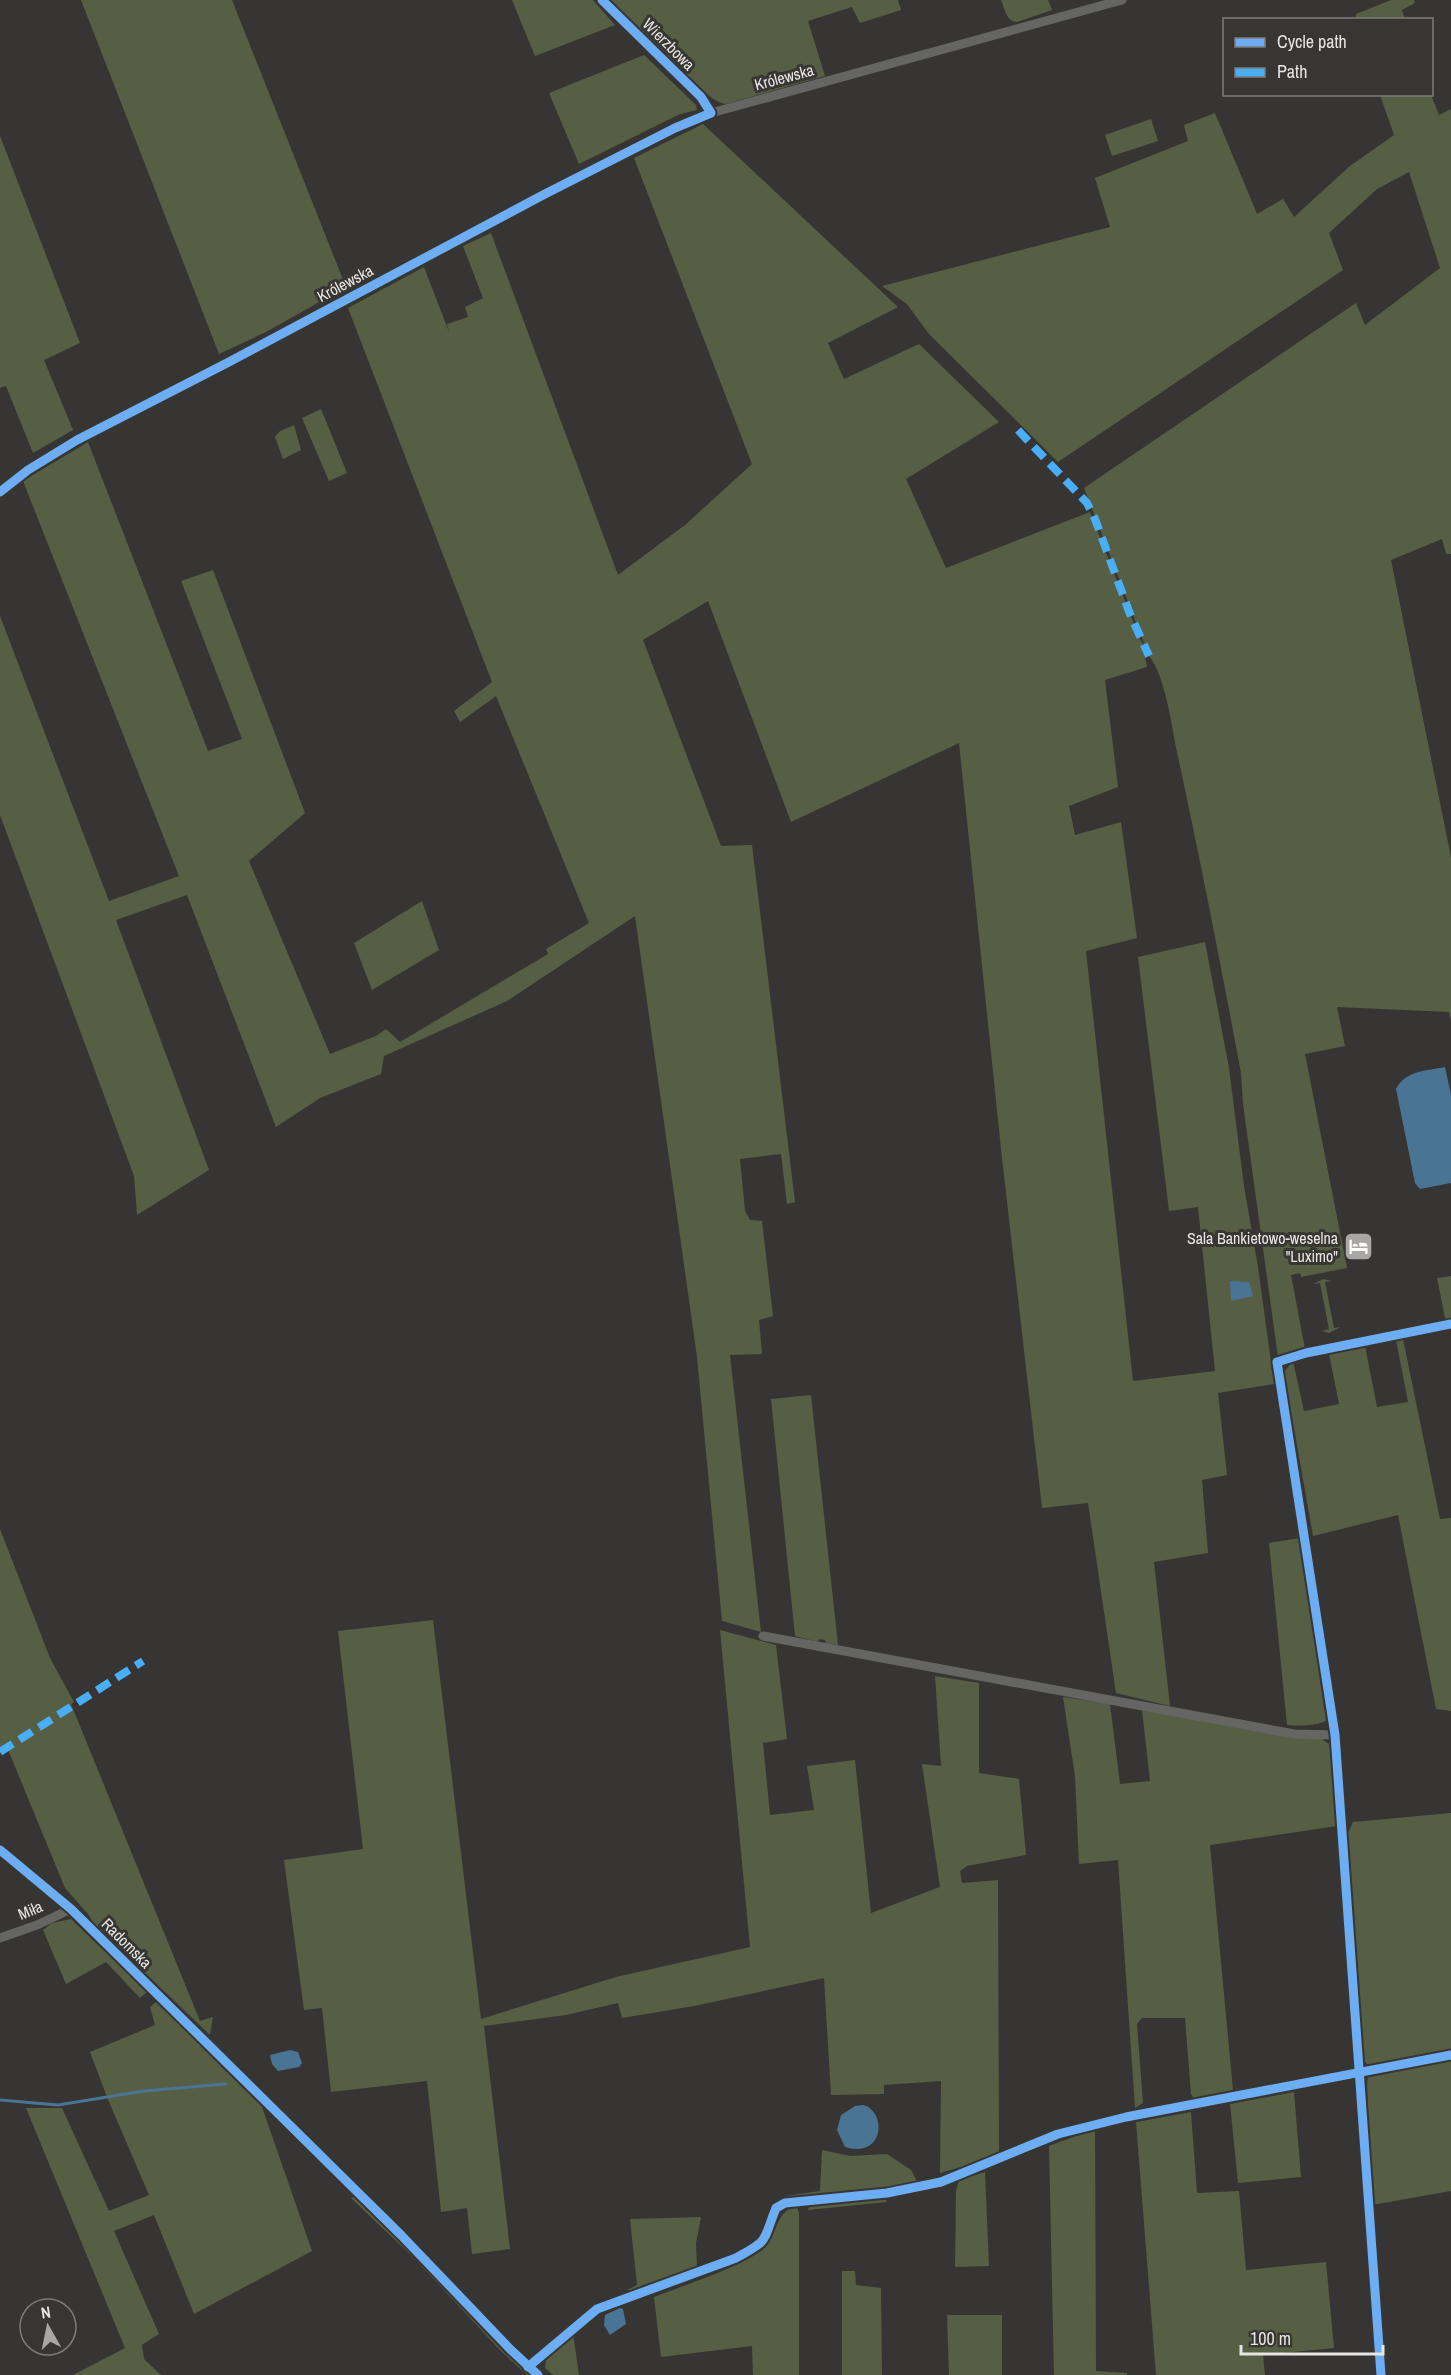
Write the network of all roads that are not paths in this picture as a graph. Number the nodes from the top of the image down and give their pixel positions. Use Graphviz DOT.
graph roads {
  1 [pos="602,0"];
  2 [pos="1122,0"];
  3 [pos="711,113"];
  4 [pos="0,492"];
  5 [pos="1451,1324"];
  6 [pos="763,1636"];
  7 [pos="1335,1735"];
  8 [pos="0,1850"];
  9 [pos="70,1909"];
  10 [pos="0,1938"];
  11 [pos="1451,2055"];
  12 [pos="1359,2073"];
  13 [pos="528,2367"];
  14 [pos="538,2375"];
  15 [pos="1381,2375"];
  1 -- 3 [label="street, Wierzbowa"];
  2 -- 3 [label="street, Królewska"];
  3 -- 4 [label="street, Królewska"];
  5 -- 7 [label="street"];
  6 -- 7 [label="street"];
  7 -- 12 [label="street"];
  8 -- 9 [label="street, Radomska"];
  9 -- 10 [label="street, Miła"];
  9 -- 13 [label="street, Radomska"];
  11 -- 12 [label="street"];
  12 -- 13 [label="street"];
  12 -- 15 [label="street"];
  13 -- 14 [label="street, Radomska"];
}
